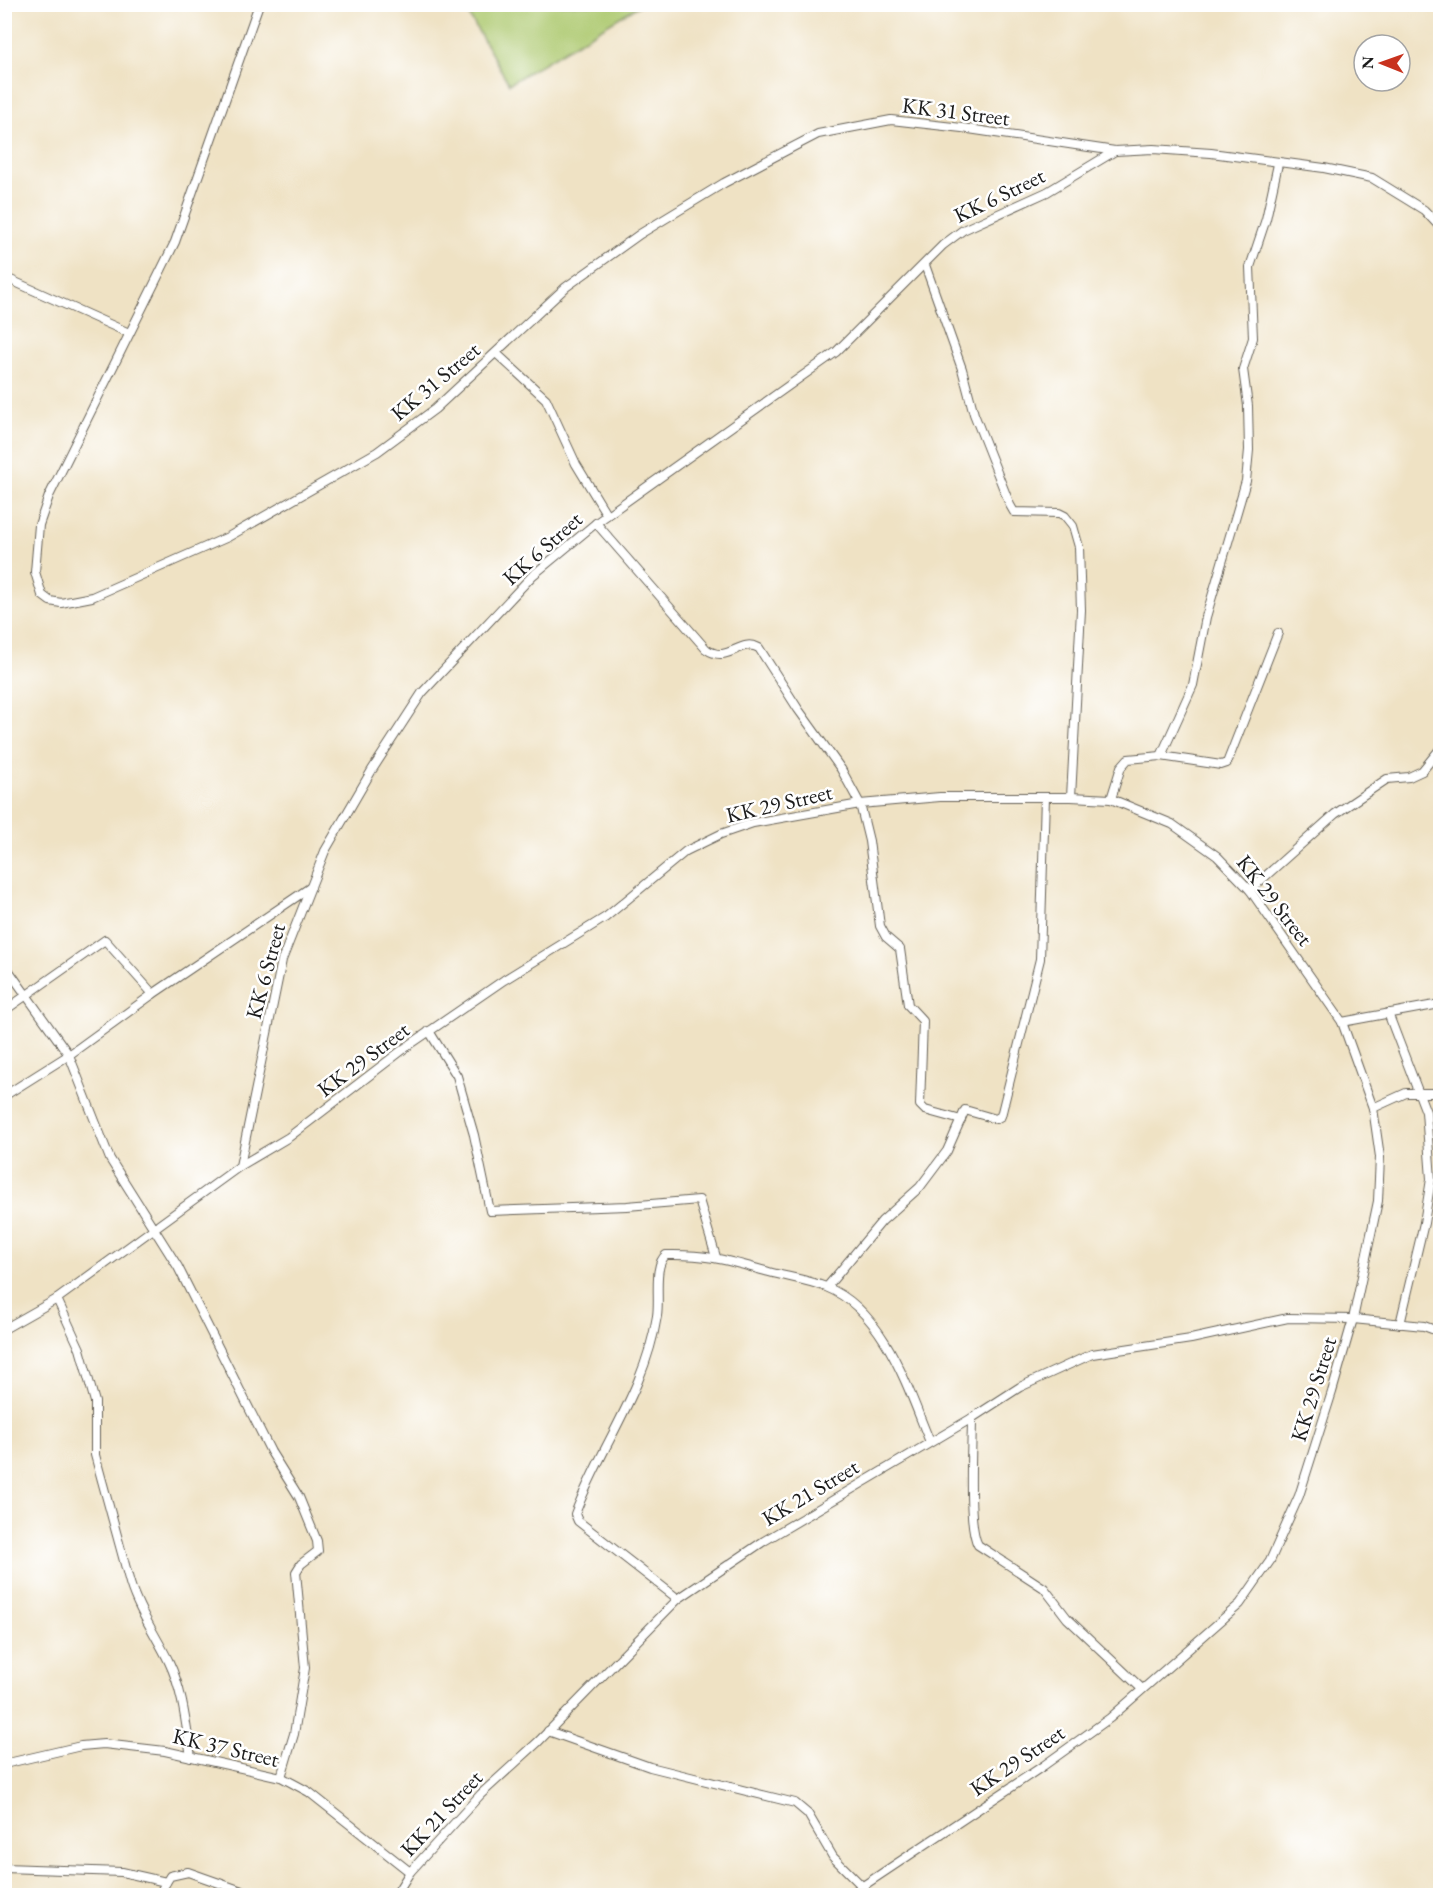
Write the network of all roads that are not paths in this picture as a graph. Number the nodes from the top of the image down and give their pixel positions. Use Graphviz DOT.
graph roads {
  1 [pos="259,4"];
  2 [pos="1115,152"];
  3 [pos="1278,164"];
  4 [pos="1440,226"];
  5 [pos="925,265"];
  6 [pos="4,277"];
  7 [pos="129,333"];
  8 [pos="496,353"];
  9 [pos="607,515"];
  10 [pos="596,523"];
  11 [pos="1278,633"];
  12 [pos="1440,749"];
  13 [pos="1161,756"];
  14 [pos="1071,796"];
  15 [pos="1045,797"];
  16 [pos="1111,799"];
  17 [pos="860,804"];
  18 [pos="311,887"];
  19 [pos="1250,890"];
  20 [pos="4,964"];
  21 [pos="153,994"];
  22 [pos="28,996"];
  23 [pos="1440,1004"];
  24 [pos="4,1011"];
  25 [pos="1388,1013"];
  26 [pos="1342,1022"];
  27 [pos="429,1031"];
  28 [pos="69,1055"];
  29 [pos="1418,1092"];
  30 [pos="1440,1093"];
  31 [pos="4,1096"];
  32 [pos="1373,1108"];
  33 [pos="961,1120"];
  34 [pos="240,1166"];
  35 [pos="154,1228"];
  36 [pos="716,1257"];
  37 [pos="827,1287"];
  38 [pos="57,1299"];
  39 [pos="1353,1319"];
  40 [pos="1400,1324"];
  41 [pos="4,1329"];
  42 [pos="1440,1332"];
  43 [pos="972,1418"];
  44 [pos="930,1442"];
  45 [pos="678,1599"];
  46 [pos="1141,1688"];
  47 [pos="548,1731"];
  48 [pos="191,1757"];
  49 [pos="4,1764"];
  50 [pos="281,1777"];
  51 [pos="4,1868"];
  52 [pos="410,1872"];
  53 [pos="166,1882"];
  54 [pos="862,1886"];
  55 [pos="158,1896"];
  56 [pos="256,1896"];
  57 [pos="395,1896"];
  58 [pos="848,1896"];
  1 -- 7 [label="street, KK 31 Street"];
  2 -- 3 [label="street, KK 31 Street"];
  2 -- 5 [label="street, KK 6 Street"];
  2 -- 8 [label="street, KK 31 Street"];
  3 -- 4 [label="street, KK 31 Street"];
  3 -- 13 [label="street"];
  5 -- 9 [label="street, KK 6 Street"];
  5 -- 14 [label="street"];
  6 -- 7 [label="street"];
  7 -- 8 [label="street, KK 31 Street"];
  8 -- 9 [label="street"];
  9 -- 10 [label="street, KK 6 Street"];
  10 -- 17 [label="street"];
  10 -- 18 [label="street, KK 6 Street"];
  11 -- 13 [label="street"];
  12 -- 19 [label="street"];
  13 -- 16 [label="street"];
  14 -- 15 [label="street, KK 29 Street"];
  14 -- 16 [label="street, KK 29 Street"];
  15 -- 17 [label="street, KK 29 Street"];
  15 -- 33 [label="street"];
  16 -- 19 [label="street, KK 29 Street"];
  17 -- 27 [label="street, KK 29 Street"];
  17 -- 33 [label="street"];
  18 -- 21 [label="street"];
  18 -- 34 [label="street, KK 6 Street"];
  19 -- 26 [label="street, KK 29 Street"];
  20 -- 22 [label="street"];
  21 -- 22 [label="street"];
  21 -- 28 [label="street"];
  22 -- 24 [label="street"];
  22 -- 28 [label="street"];
  23 -- 25 [label="street"];
  25 -- 26 [label="street"];
  25 -- 29 [label="street"];
  26 -- 32 [label="street, KK 29 Street"];
  27 -- 34 [label="street, KK 29 Street"];
  27 -- 36 [label="street"];
  28 -- 31 [label="street"];
  28 -- 35 [label="street"];
  29 -- 30 [label="street"];
  29 -- 32 [label="street"];
  29 -- 40 [label="street"];
  32 -- 39 [label="street, KK 29 Street"];
  33 -- 37 [label="street"];
  34 -- 35 [label="street, KK 29 Street"];
  35 -- 38 [label="street, KK 29 Street"];
  35 -- 50 [label="street"];
  36 -- 37 [label="street"];
  36 -- 45 [label="street"];
  37 -- 44 [label="street"];
  38 -- 41 [label="street, KK 29 Street"];
  38 -- 48 [label="street"];
  39 -- 40 [label="street, KK 21 Street"];
  39 -- 43 [label="street, KK 21 Street"];
  39 -- 46 [label="street, KK 29 Street"];
  40 -- 42 [label="street, KK 21 Street"];
  43 -- 44 [label="street, KK 21 Street"];
  43 -- 46 [label="street"];
  44 -- 45 [label="street, KK 21 Street"];
  45 -- 47 [label="street, KK 21 Street"];
  46 -- 54 [label="street, KK 29 Street"];
  47 -- 52 [label="street, KK 21 Street"];
  47 -- 54 [label="street"];
  48 -- 49 [label="street, KK 37 Street"];
  48 -- 50 [label="street, KK 37 Street"];
  50 -- 52 [label="street, KK 37 Street"];
  51 -- 53 [label="street"];
  52 -- 57 [label="street, KK 21 Street"];
  53 -- 55 [label="street"];
  53 -- 56 [label="street"];
  54 -- 58 [label="street, KK 29 Street"];
}
